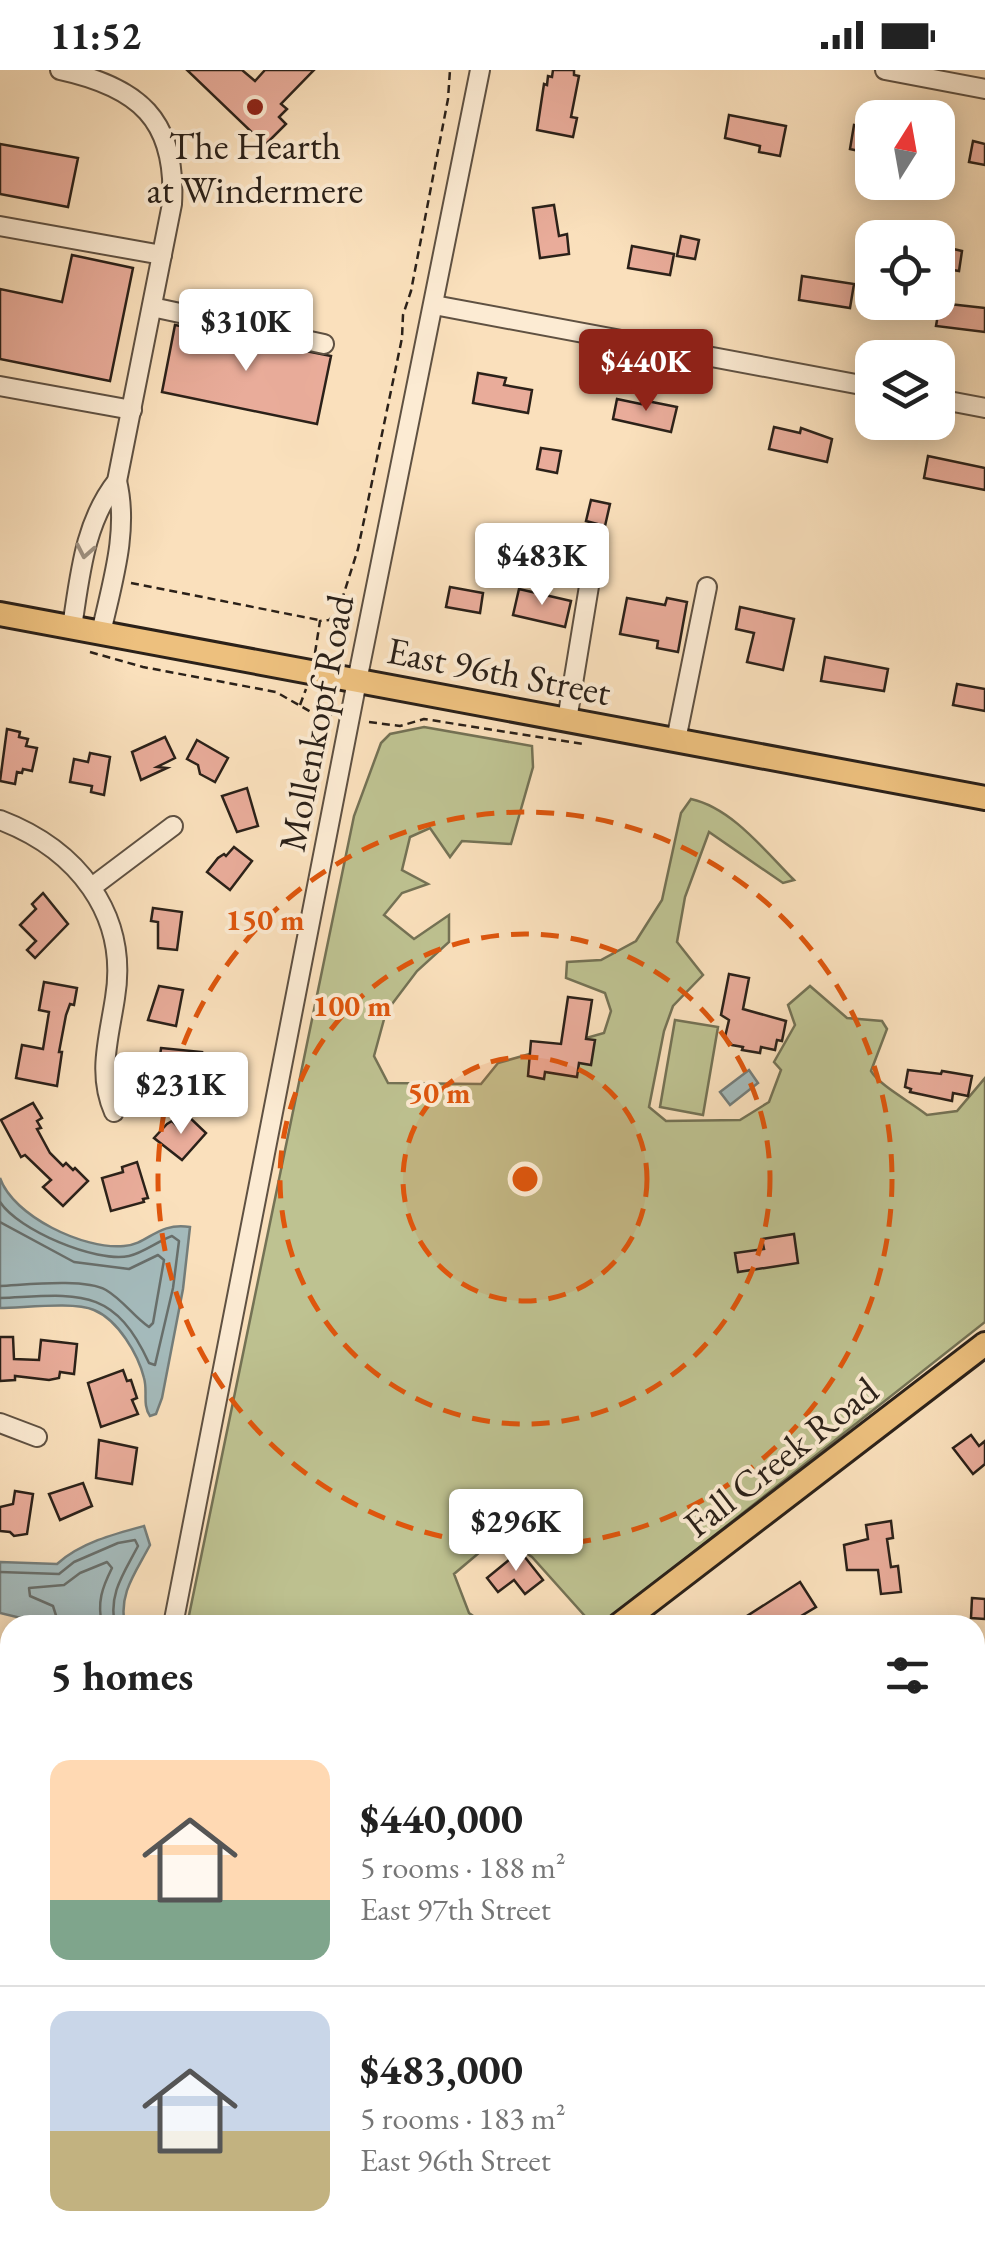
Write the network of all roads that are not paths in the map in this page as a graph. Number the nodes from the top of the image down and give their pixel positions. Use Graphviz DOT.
graph roads {
  1 [pos="60,70"];
  2 [pos="480,70"];
  3 [pos="885,70"];
  4 [pos="985,89"];
  5 [pos="0,226"];
  6 [pos="162,254"];
  7 [pos="434,305"];
  8 [pos="152,307"];
  9 [pos="324,344"];
  10 [pos="855,383"];
  11 [pos="0,386"];
  12 [pos="955,402"];
  13 [pos="985,408"];
  14 [pos="132,410"];
  15 [pos="117,481"];
  16 [pos="586,544"];
  17 [pos="707,587"];
  18 [pos="0,614"];
  19 [pos="72,627"];
  20 [pos="94,642"];
  21 [pos="357,681"];
  22 [pos="567,720"];
  23 [pos="676,740"];
  24 [pos="985,798"];
  25 [pos="0,820"];
  26 [pos="173,826"];
  27 [pos="92,887"];
  28 [pos="114,1112"];
  29 [pos="985,1344"];
  30 [pos="0,1423"];
  31 [pos="37,1437"];
  32 [pos="176,1615"];
  33 [pos="633,1615"];
  1 -- 6 [label="street"];
  2 -- 7 [label="street, Mollenkopf Road"];
  3 -- 4 [label="street"];
  5 -- 6 [label="street"];
  6 -- 8 [label="street"];
  7 -- 10 [label="street"];
  7 -- 21 [label="street, Mollenkopf Road"];
  8 -- 9 [label="street"];
  8 -- 14 [label="street"];
  11 -- 14 [label="street"];
  12 -- 13 [label="street"];
  14 -- 15 [label="street"];
  15 -- 19 [label="street, one-way"];
  15 -- 20 [label="street"];
  16 -- 22 [label="street"];
  17 -- 23 [label="street"];
  18 -- 19 [label="main road, East 96th Street"];
  19 -- 20 [label="main road, East 96th Street"];
  20 -- 21 [label="main road, East 96th Street"];
  21 -- 22 [label="main road, East 96th Street"];
  21 -- 32 [label="street, Mollenkopf Road"];
  22 -- 23 [label="main road, East 96th Street"];
  23 -- 24 [label="main road, East 96th Street"];
  25 -- 27 [label="street"];
  26 -- 27 [label="street"];
  27 -- 28 [label="street"];
  29 -- 33 [label="main road, Fall Creek Road"];
  30 -- 31 [label="street"];
}
